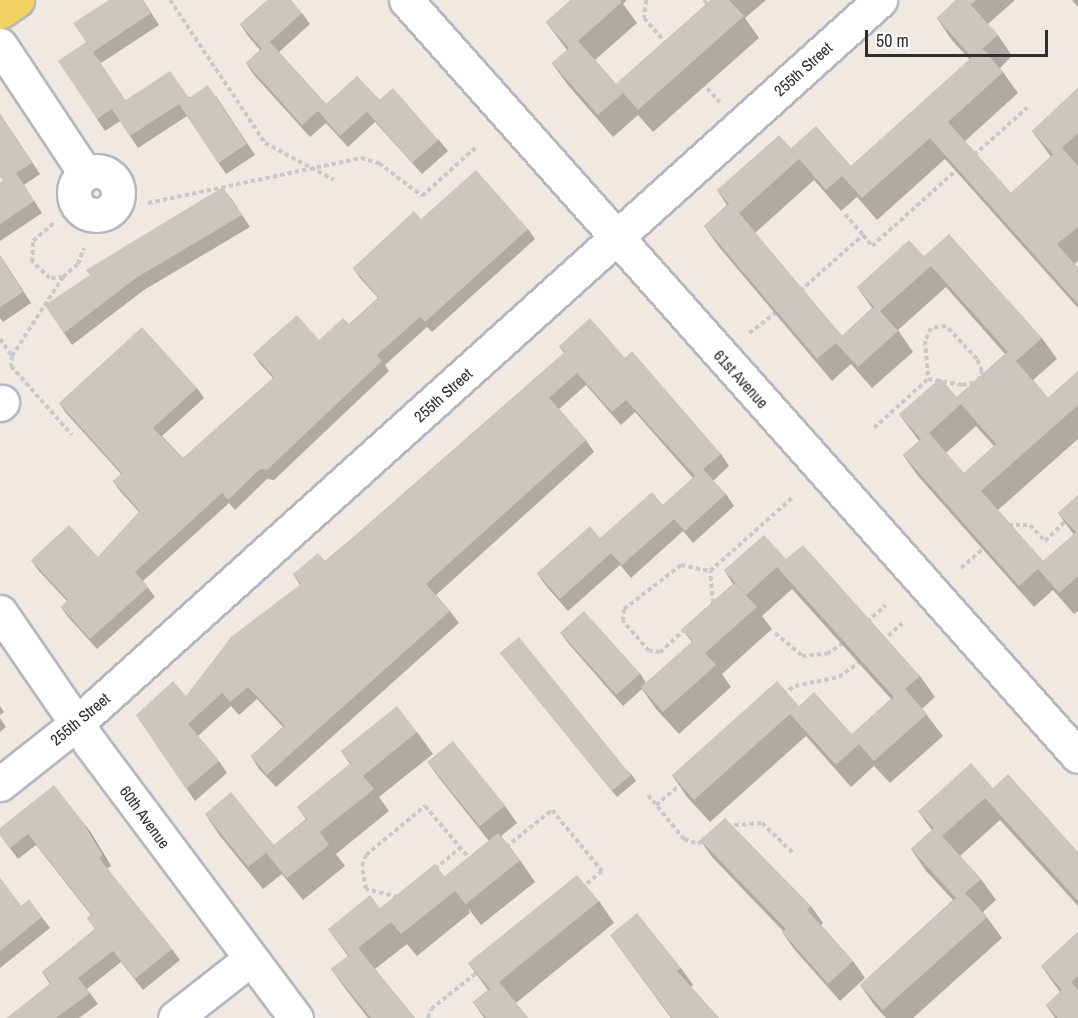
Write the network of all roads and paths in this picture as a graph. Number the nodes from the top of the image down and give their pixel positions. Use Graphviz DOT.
graph roads {
  1 [pos="17,0"];
  2 [pos="170,0"];
  3 [pos="406,0"];
  4 [pos="646,0"];
  5 [pos="704,0"];
  6 [pos="880,0"];
  7 [pos="0,12"];
  8 [pos="717,14"];
  9 [pos="0,45"];
  10 [pos="675,52"];
  11 [pos="697,77"];
  12 [pos="720,102"];
  13 [pos="1027,108"];
  14 [pos="476,147"];
  15 [pos="313,167"];
  16 [pos="85,173"];
  17 [pos="334,180"];
  18 [pos="148,203"];
  19 [pos="845,214"];
  20 [pos="55,222"];
  21 [pos="862,235"];
  22 [pos="616,240"];
  23 [pos="84,248"];
  24 [pos="63,277"];
  25 [pos="792,298"];
  26 [pos="784,305"];
  27 [pos="749,333"];
  28 [pos="0,339"];
  29 [pos="12,356"];
  30 [pos="928,379"];
  31 [pos="874,428"];
  32 [pos="72,435"];
  33 [pos="792,498"];
  34 [pos="1078,510"];
  35 [pos="1001,532"];
  36 [pos="993,539"];
  37 [pos="961,568"];
  38 [pos="710,571"];
  39 [pos="886,605"];
  40 [pos="711,606"];
  41 [pos="0,612"];
  42 [pos="694,621"];
  43 [pos="902,623"];
  44 [pos="861,627"];
  45 [pos="775,633"];
  46 [pos="853,634"];
  47 [pos="877,646"];
  48 [pos="868,654"];
  49 [pos="774,703"];
  50 [pos="76,724"];
  51 [pos="1078,756"];
  52 [pos="692,774"];
  53 [pos="0,784"];
  54 [pos="648,795"];
  55 [pos="656,805"];
  56 [pos="718,831"];
  57 [pos="710,836"];
  58 [pos="460,848"];
  59 [pos="497,853"];
  60 [pos="794,853"];
  61 [pos="479,868"];
  62 [pos="427,875"];
  63 [pos="576,893"];
  64 [pos="402,895"];
  65 [pos="249,960"];
  66 [pos="488,965"];
  67 [pos="175,1018"];
  68 [pos="296,1018"];
  69 [pos="428,1018"];
  1 -- 7 [label="main road"];
  2 -- 15 [label="path"];
  3 -- 22 [label="street, 61st Avenue"];
  4 -- 10 [label="path"];
  5 -- 8 [label="path"];
  6 -- 22 [label="street, 255th Street"];
  9 -- 16 [label="street"];
  11 -- 12 [label="path"];
  13 -- 21 [label="path"];
  14 -- 15 [label="path"];
  15 -- 17 [label="path"];
  15 -- 18 [label="path"];
  19 -- 21 [label="path"];
  20 -- 24 [label="path"];
  21 -- 25 [label="path"];
  22 -- 50 [label="street, 255th Street"];
  22 -- 51 [label="street, 61st Avenue"];
  23 -- 24 [label="path"];
  24 -- 29 [label="path"];
  26 -- 27 [label="path"];
  28 -- 29 [label="path"];
  29 -- 32 [label="path"];
  30 -- 30 [label="path"];
  30 -- 31 [label="path"];
  33 -- 38 [label="path"];
  34 -- 35 [label="path"];
  36 -- 37 [label="path"];
  38 -- 40 [label="path"];
  38 -- 42 [label="path"];
  39 -- 44 [label="path"];
  41 -- 50 [label="street, 60th Avenue"];
  43 -- 47 [label="path"];
  45 -- 46 [label="path"];
  48 -- 49 [label="path"];
  50 -- 53 [label="street, 255th Street"];
  50 -- 65 [label="street, 60th Avenue"];
  52 -- 55 [label="path"];
  54 -- 55 [label="path"];
  55 -- 57 [label="path"];
  56 -- 60 [label="path"];
  58 -- 61 [label="path"];
  58 -- 62 [label="path"];
  58 -- 64 [label="path"];
  59 -- 63 [label="path"];
  65 -- 67 [label="street"];
  65 -- 68 [label="street, 60th Avenue"];
  66 -- 69 [label="path"];
}
